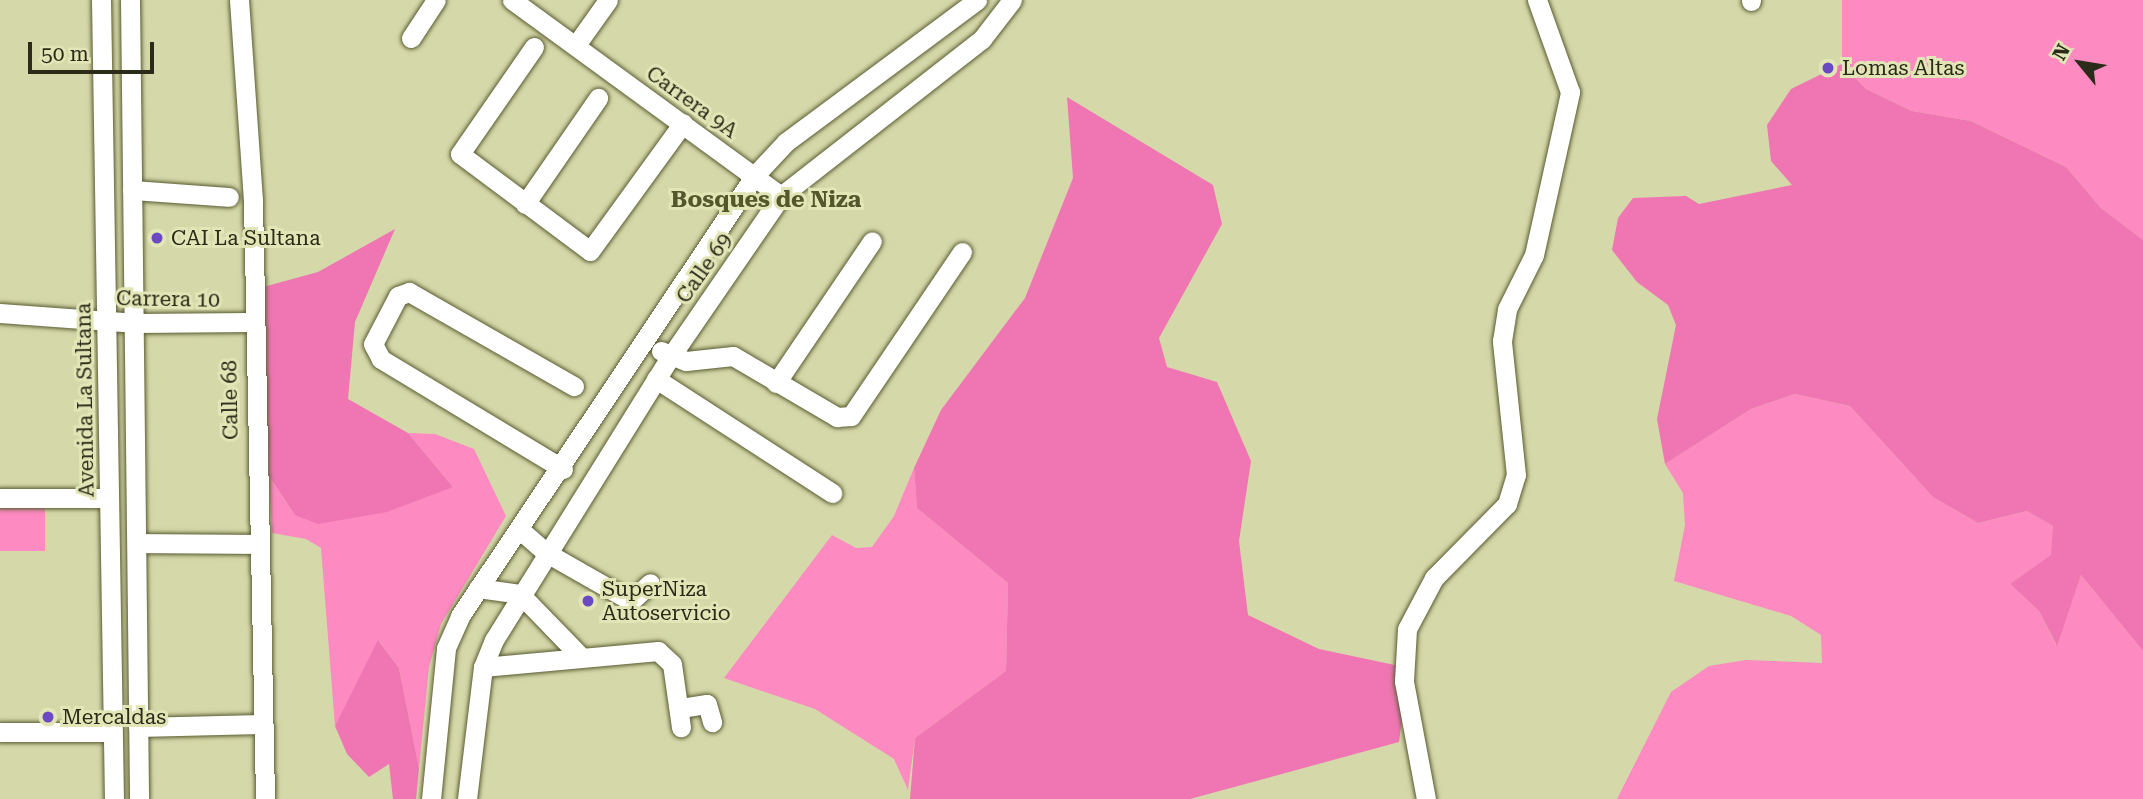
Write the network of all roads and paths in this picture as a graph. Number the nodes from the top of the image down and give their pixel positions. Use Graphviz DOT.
graph roads {
  1 [pos="101,0"];
  2 [pos="130,0"];
  3 [pos="239,0"];
  4 [pos="436,0"];
  5 [pos="608,0"];
  6 [pos="977,0"];
  7 [pos="1012,0"];
  8 [pos="1537,0"];
  9 [pos="516,1"];
  10 [pos="411,38"];
  11 [pos="576,45"];
  12 [pos="534,47"];
  13 [pos="598,98"];
  14 [pos="683,123"];
  15 [pos="755,175"];
  16 [pos="132,190"];
  17 [pos="781,196"];
  18 [pos="229,197"];
  19 [pos="525,204"];
  20 [pos="873,241"];
  21 [pos="962,252"];
  22 [pos="0,313"];
  23 [pos="106,321"];
  24 [pos="251,322"];
  25 [pos="137,323"];
  26 [pos="646,342"];
  27 [pos="678,358"];
  28 [pos="656,379"];
  29 [pos="776,383"];
  30 [pos="574,386"];
  31 [pos="563,469"];
  32 [pos="832,493"];
  33 [pos="0,498"];
  34 [pos="108,498"];
  35 [pos="519,528"];
  36 [pos="138,543"];
  37 [pos="256,544"];
  38 [pos="545,552"];
  39 [pos="650,583"];
  40 [pos="478,588"];
  41 [pos="520,594"];
  42 [pos="581,657"];
  43 [pos="483,667"];
  44 [pos="712,723"];
  45 [pos="261,724"];
  46 [pos="138,727"];
  47 [pos="0,732"];
  48 [pos="110,732"];
  49 [pos="114,799"];
  50 [pos="139,799"];
  51 [pos="265,799"];
  52 [pos="431,799"];
  53 [pos="467,799"];
  54 [pos="1426,799"];
  1 -- 23 [label="street, Avenida La Sultana"];
  2 -- 16 [label="street"];
  3 -- 24 [label="street, Calle 68"];
  4 -- 10 [label="street"];
  5 -- 11 [label="street"];
  6 -- 15 [label="street, Calle 69"];
  7 -- 17 [label="street, Calle 69"];
  8 -- 54 [label="street"];
  9 -- 11 [label="street, Carrera 9A"];
  11 -- 14 [label="street, Carrera 9A"];
  12 -- 19 [label="street"];
  13 -- 19 [label="street"];
  14 -- 15 [label="street, Carrera 9A"];
  14 -- 19 [label="street"];
  15 -- 17 [label="street, Carrera 9A"];
  15 -- 26 [label="street, Calle 69"];
  16 -- 18 [label="street"];
  16 -- 25 [label="street"];
  17 -- 27 [label="street, Calle 69"];
  20 -- 29 [label="street"];
  21 -- 29 [label="street"];
  22 -- 23 [label="street, Carrera 10"];
  23 -- 25 [label="street, Carrera 10"];
  23 -- 34 [label="street, Avenida La Sultana"];
  24 -- 25 [label="street, Carrera 10"];
  24 -- 37 [label="street, Calle 68"];
  25 -- 36 [label="street"];
  26 -- 27 [label="street"];
  26 -- 31 [label="street, Calle 69"];
  27 -- 28 [label="street, Calle 69"];
  27 -- 29 [label="street"];
  28 -- 32 [label="street"];
  28 -- 38 [label="street, Calle 69"];
  30 -- 31 [label="street"];
  31 -- 35 [label="street, Calle 69"];
  33 -- 34 [label="street"];
  34 -- 48 [label="street, Avenida La Sultana"];
  35 -- 38 [label="street"];
  35 -- 40 [label="street, Calle 69"];
  36 -- 37 [label="street"];
  36 -- 46 [label="street"];
  37 -- 45 [label="street, Calle 68"];
  38 -- 39 [label="street"];
  38 -- 41 [label="street, Calle 69"];
  40 -- 41 [label="street"];
  40 -- 52 [label="street, Calle 69"];
  41 -- 42 [label="street"];
  41 -- 43 [label="street, Calle 69"];
  42 -- 43 [label="street"];
  42 -- 44 [label="street"];
  43 -- 53 [label="street, Calle 69"];
  45 -- 46 [label="street"];
  45 -- 51 [label="street, Calle 68"];
  46 -- 50 [label="street"];
  47 -- 48 [label="street"];
  48 -- 49 [label="street, Avenida La Sultana"];
}
